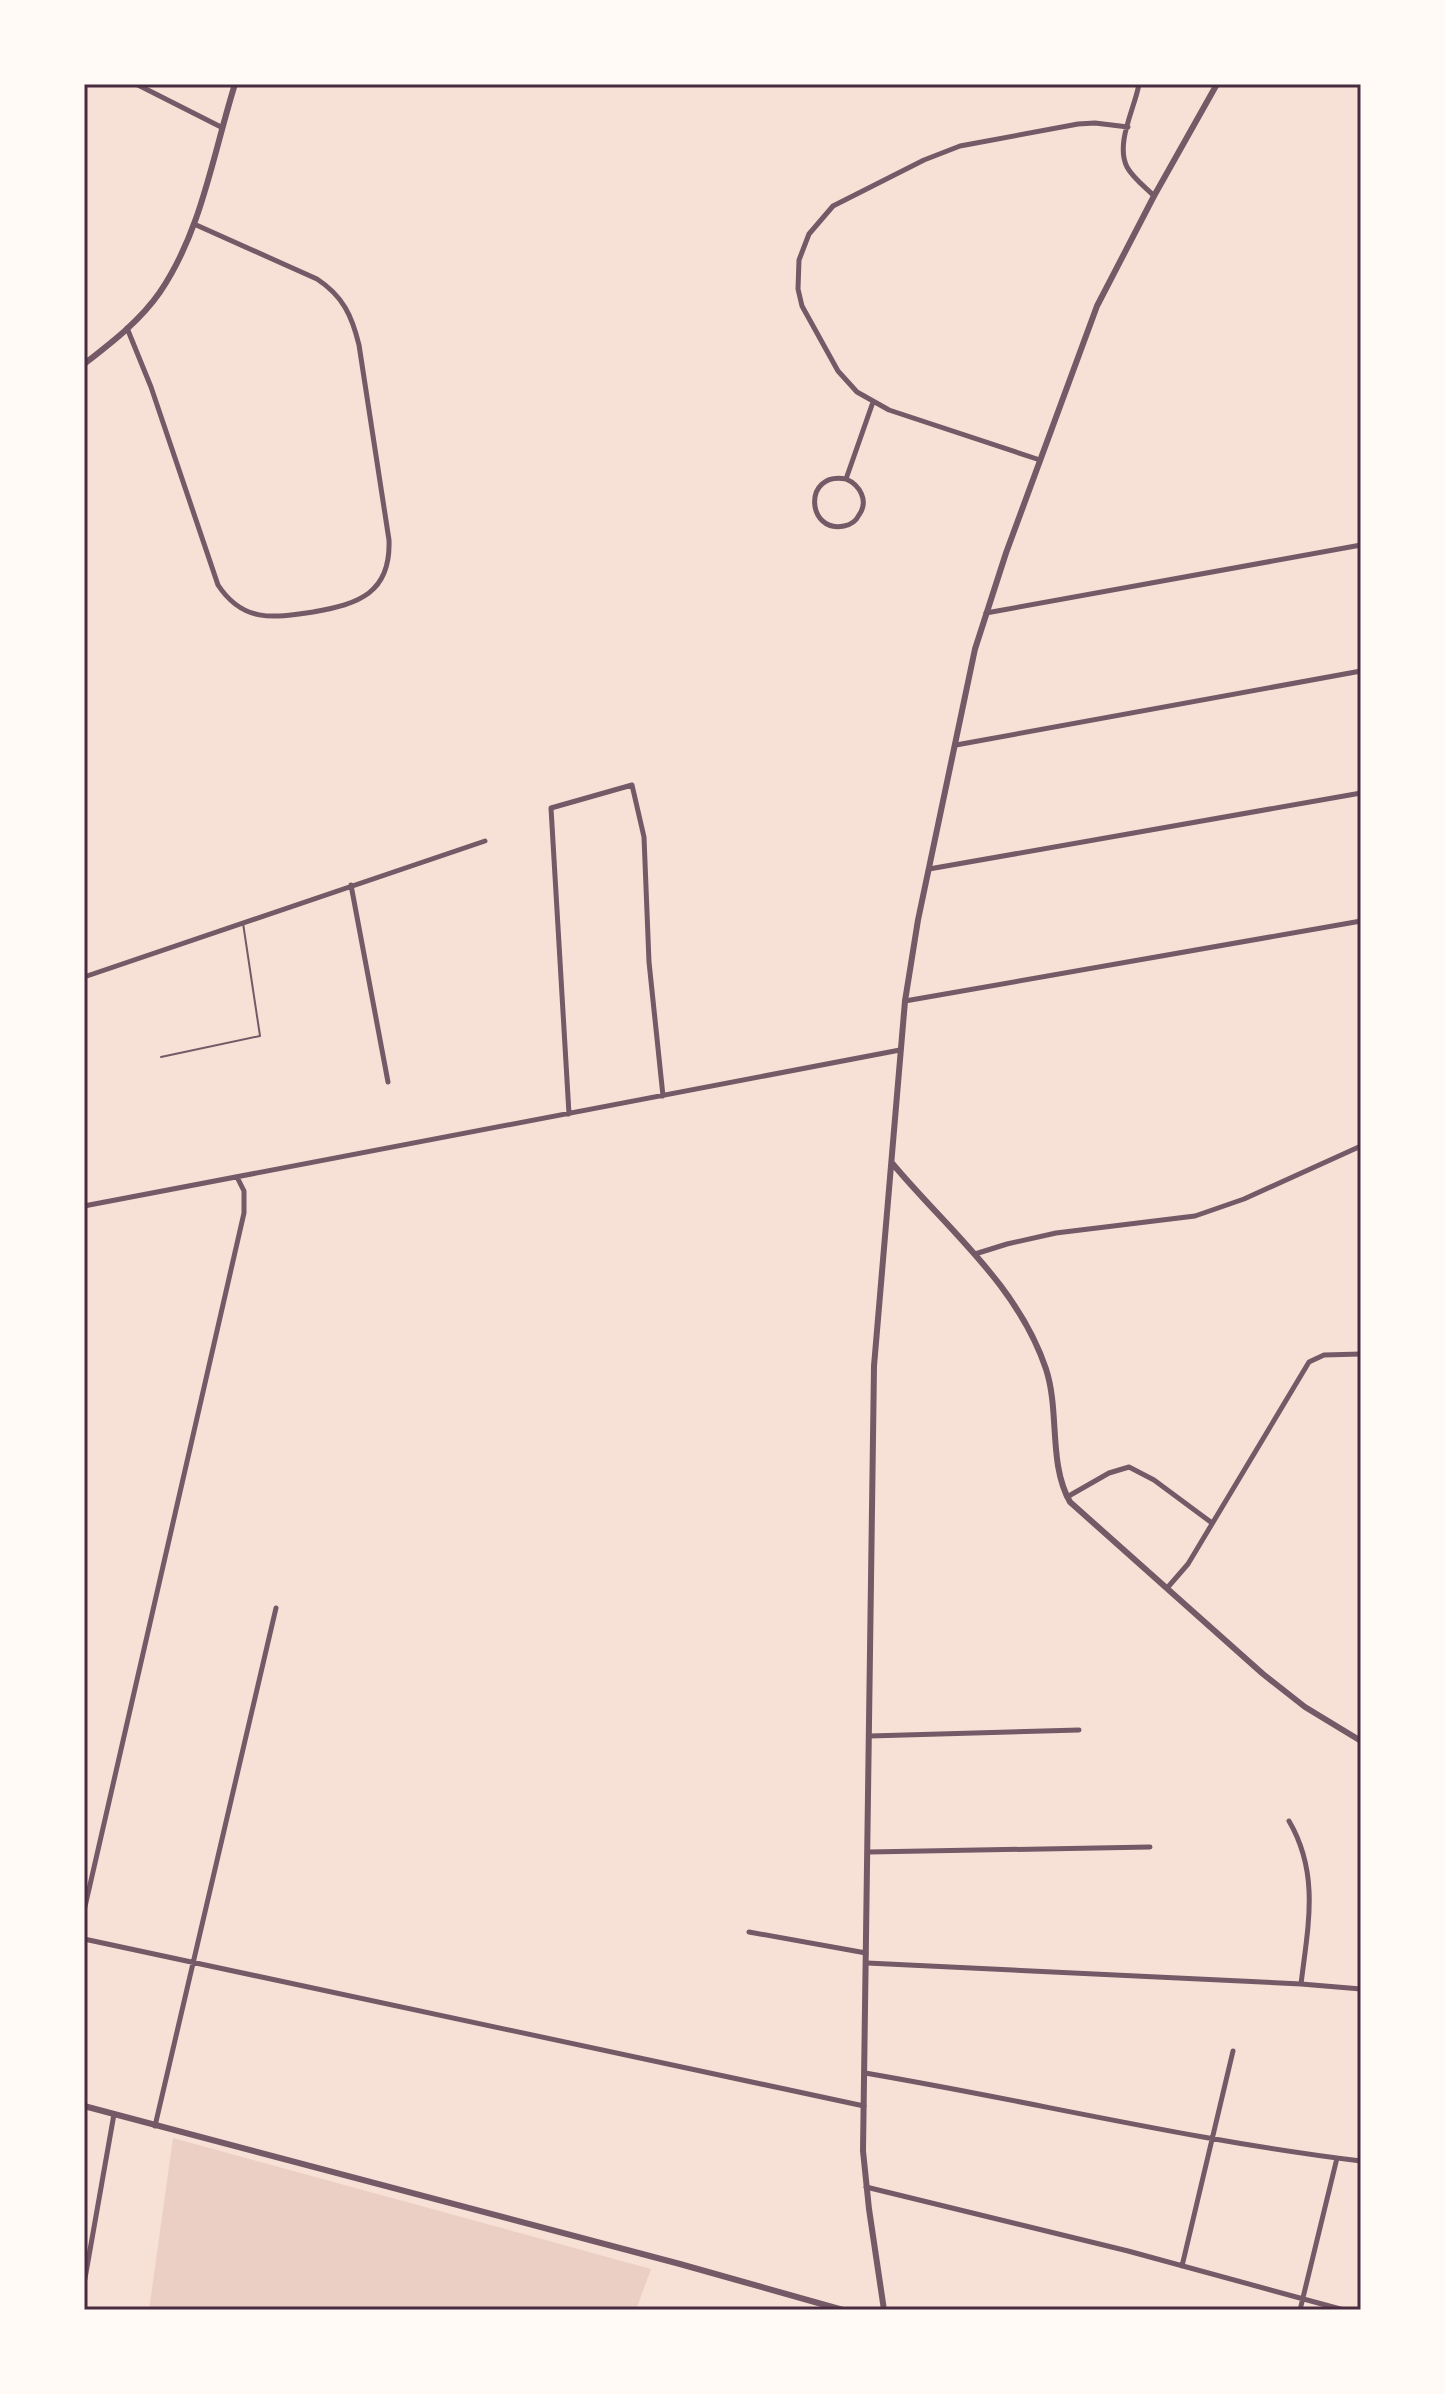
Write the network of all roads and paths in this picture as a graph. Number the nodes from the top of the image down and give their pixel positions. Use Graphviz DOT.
graph roads {
  1 [pos="136,84"];
  2 [pos="235,84"];
  3 [pos="1139,84"];
  4 [pos="1217,84"];
  5 [pos="221,127"];
  6 [pos="1128,127"];
  7 [pos="1154,196"];
  8 [pos="194,224"];
  9 [pos="127,328"];
  10 [pos="84,364"];
  11 [pos="873,402"];
  12 [pos="1040,460"];
  13 [pos="846,479"];
  14 [pos="1361,545"];
  15 [pos="986,613"];
  16 [pos="1361,671"];
  17 [pos="956,745"];
  18 [pos="1361,793"];
  19 [pos="485,841"];
  20 [pos="929,869"];
  21 [pos="351,885"];
  22 [pos="1361,921"];
  23 [pos="242,923"];
  24 [pos="84,977"];
  25 [pos="905,1001"];
  26 [pos="900,1050"];
  27 [pos="161,1057"];
  28 [pos="388,1082"];
  29 [pos="663,1096"];
  30 [pos="569,1114"];
  31 [pos="1361,1146"];
  32 [pos="892,1162"];
  33 [pos="237,1177"];
  34 [pos="84,1206"];
  35 [pos="975,1254"];
  36 [pos="1361,1354"];
  37 [pos="1067,1497"];
  38 [pos="1212,1523"];
  39 [pos="1168,1587"];
  40 [pos="276,1608"];
  41 [pos="1079,1730"];
  42 [pos="870,1736"];
  43 [pos="1361,1741"];
  44 [pos="1289,1821"];
  45 [pos="1150,1847"];
  46 [pos="869,1852"];
  47 [pos="84,1911"];
  48 [pos="749,1932"];
  49 [pos="84,1939"];
  50 [pos="867,1953"];
  51 [pos="193,1963"];
  52 [pos="867,1963"];
  53 [pos="1301,1984"];
  54 [pos="1361,1989"];
  55 [pos="1233,2051"];
  56 [pos="865,2073"];
  57 [pos="84,2106"];
  58 [pos="864,2106"];
  59 [pos="114,2114"];
  60 [pos="155,2126"];
  61 [pos="1213,2138"];
  62 [pos="1337,2158"];
  63 [pos="1361,2161"];
  64 [pos="866,2187"];
  65 [pos="1182,2266"];
  66 [pos="84,2284"];
  67 [pos="1303,2300"];
  68 [pos="843,2310"];
  69 [pos="884,2310"];
  70 [pos="1300,2310"];
  71 [pos="1344,2310"];
  1 -- 5 [label="street"];
  2 -- 5 [label="street"];
  3 -- 6 [label="street"];
  4 -- 7 [label="street"];
  5 -- 8 [label="street"];
  6 -- 7 [label="street"];
  6 -- 11 [label="street"];
  7 -- 12 [label="street"];
  8 -- 9 [label="street"];
  8 -- 9 [label="street"];
  9 -- 10 [label="street"];
  11 -- 12 [label="street"];
  11 -- 13 [label="street"];
  12 -- 15 [label="street"];
  13 -- 13 [label="street"];
  14 -- 15 [label="street"];
  15 -- 17 [label="street"];
  16 -- 17 [label="street"];
  17 -- 20 [label="street"];
  18 -- 20 [label="street"];
  19 -- 21 [label="street"];
  20 -- 25 [label="street"];
  21 -- 23 [label="street"];
  21 -- 28 [label="street"];
  22 -- 25 [label="street"];
  23 -- 24 [label="street"];
  23 -- 27 [label="lane"];
  25 -- 26 [label="street"];
  26 -- 29 [label="street"];
  26 -- 32 [label="street"];
  29 -- 30 [label="street"];
  29 -- 30 [label="street"];
  30 -- 33 [label="street"];
  31 -- 35 [label="street"];
  32 -- 35 [label="street"];
  32 -- 42 [label="street"];
  33 -- 34 [label="street"];
  33 -- 47 [label="street"];
  35 -- 37 [label="street"];
  36 -- 38 [label="street"];
  37 -- 38 [label="street"];
  37 -- 39 [label="street"];
  38 -- 39 [label="street"];
  39 -- 43 [label="street"];
  40 -- 51 [label="street"];
  41 -- 42 [label="street"];
  42 -- 46 [label="street"];
  44 -- 53 [label="street"];
  45 -- 46 [label="street"];
  46 -- 50 [label="street"];
  48 -- 50 [label="street"];
  49 -- 51 [label="street"];
  50 -- 52 [label="street"];
  51 -- 58 [label="street"];
  51 -- 60 [label="street"];
  52 -- 53 [label="street"];
  52 -- 56 [label="street"];
  53 -- 54 [label="street"];
  55 -- 61 [label="street"];
  56 -- 58 [label="street"];
  56 -- 61 [label="street"];
  57 -- 59 [label="street"];
  58 -- 64 [label="street"];
  59 -- 60 [label="street"];
  59 -- 66 [label="street"];
  60 -- 68 [label="street"];
  61 -- 62 [label="street"];
  61 -- 65 [label="street"];
  62 -- 63 [label="street"];
  62 -- 67 [label="street"];
  64 -- 65 [label="street"];
  64 -- 69 [label="street"];
  65 -- 67 [label="street"];
  67 -- 70 [label="street"];
  67 -- 71 [label="street"];
}
